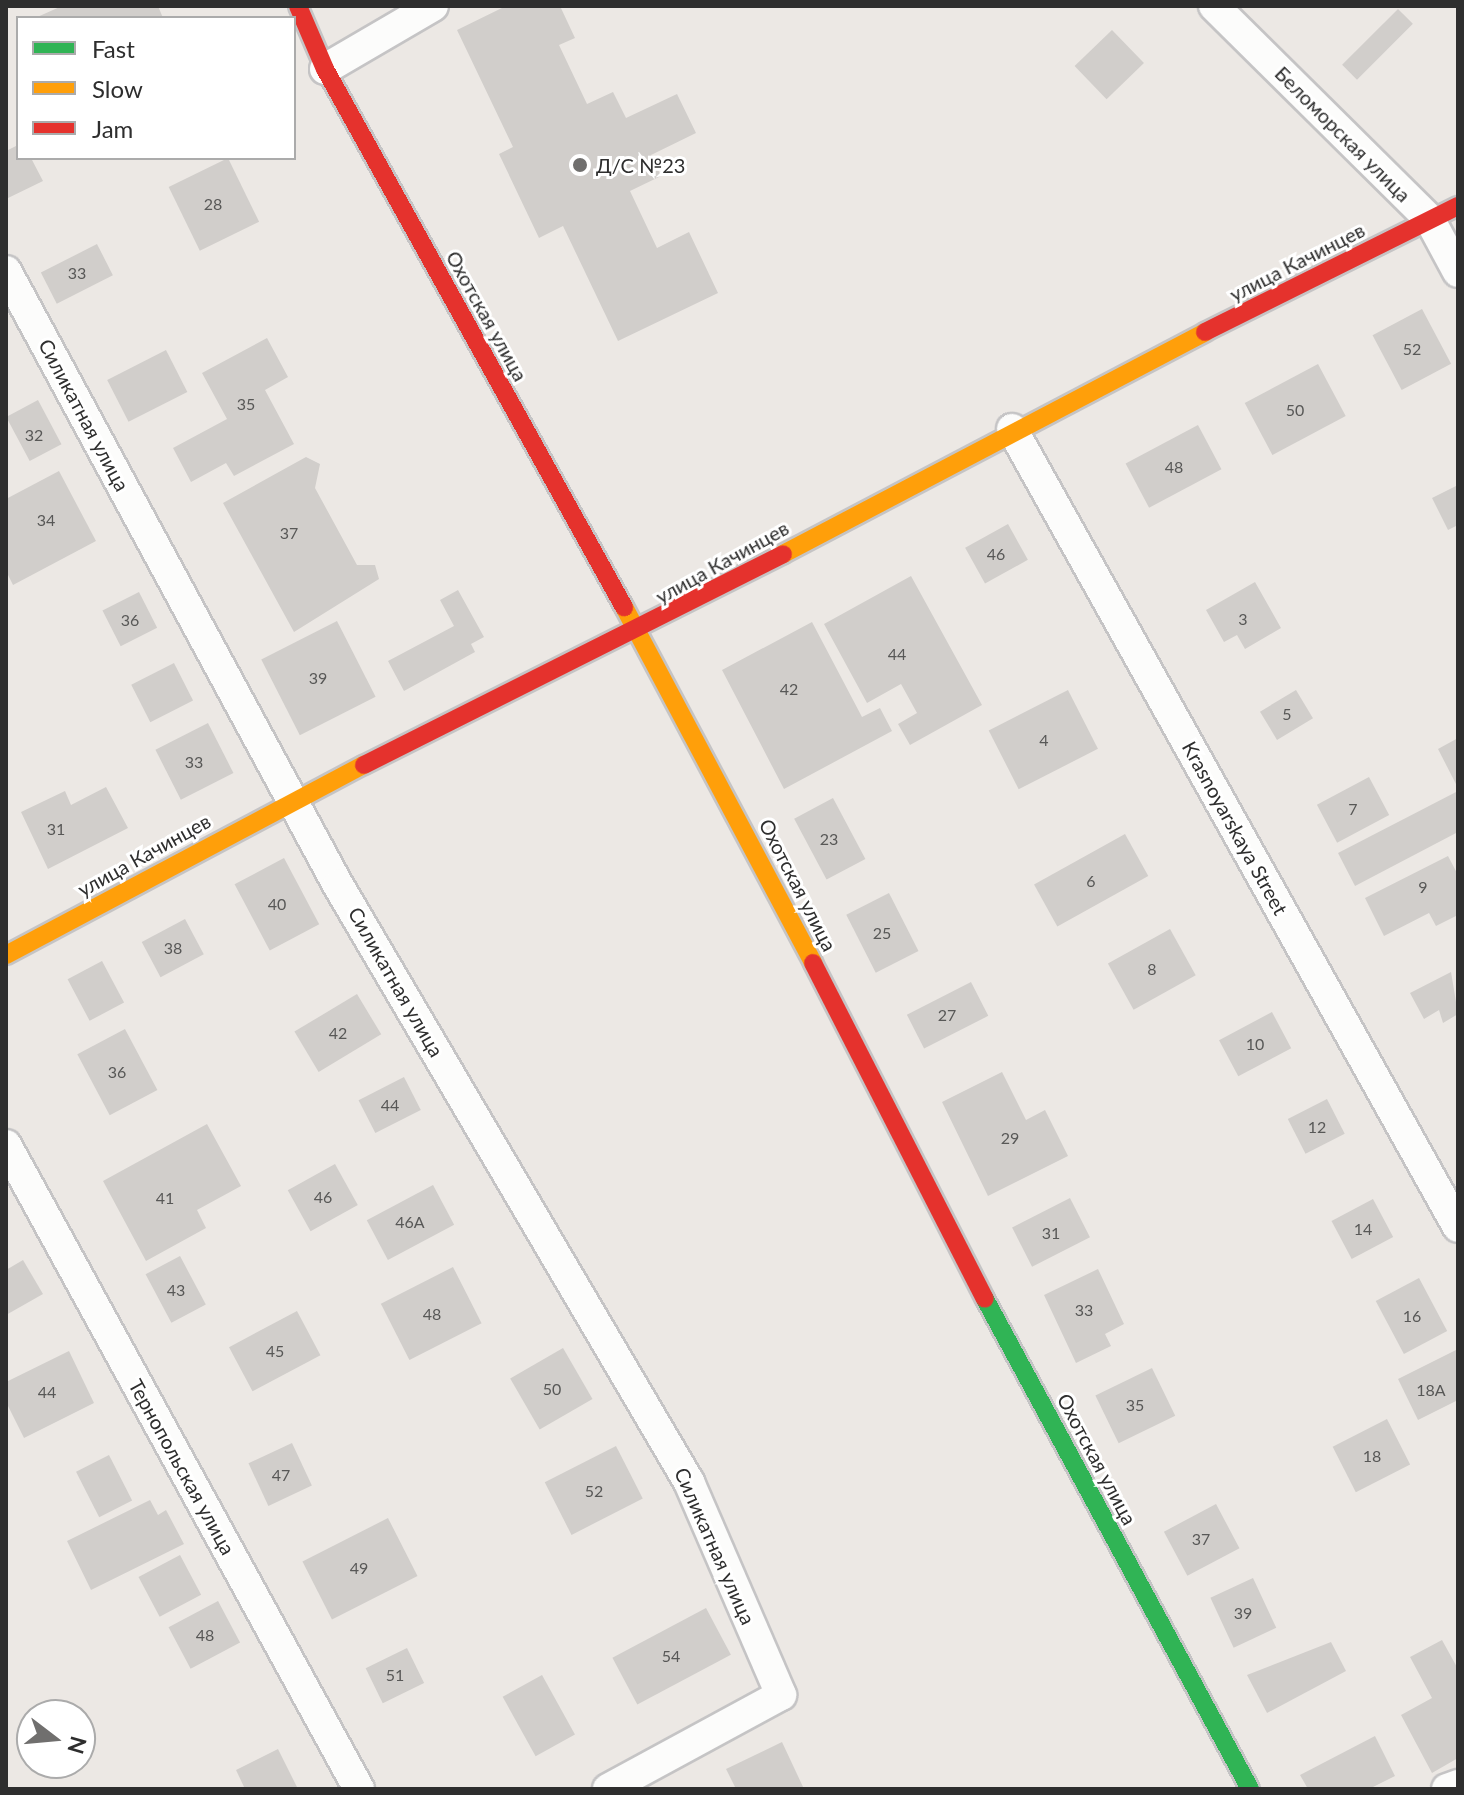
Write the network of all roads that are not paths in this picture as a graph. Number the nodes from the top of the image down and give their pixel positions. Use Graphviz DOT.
graph roads {
  1 [pos="298,6"];
  2 [pos="433,6"];
  3 [pos="1214,6"];
  4 [pos="325,69"];
  5 [pos="1458,206"];
  6 [pos="1430,220"];
  7 [pos="6,271"];
  8 [pos="1458,272"];
  9 [pos="1012,429"];
  10 [pos="638,633"];
  11 [pos="292,800"];
  12 [pos="6,955"];
  13 [pos="6,1145"];
  14 [pos="1458,1227"];
  15 [pos="1458,1785"];
  16 [pos="359,1789"];
  17 [pos="608,1789"];
  18 [pos="1250,1789"];
  19 [pos="1447,1789"];
  1 -- 4 [label="street, Охотская улица"];
  2 -- 4 [label="street"];
  3 -- 6 [label="street, Беломорская улица"];
  4 -- 10 [label="street, Охотская улица"];
  5 -- 6 [label="street, улица Качинцев"];
  6 -- 8 [label="street, Беломорская улица"];
  6 -- 9 [label="street, улица Качинцев"];
  7 -- 11 [label="street, Силикатная улица"];
  9 -- 10 [label="street, улица Качинцев"];
  9 -- 14 [label="street, Krasnoyarskaya Street"];
  10 -- 11 [label="street, улица Качинцев"];
  10 -- 18 [label="street, Охотская улица"];
  11 -- 12 [label="street, улица Качинцев"];
  11 -- 17 [label="street, Силикатная улица"];
  13 -- 16 [label="street, Тернопольская улица"];
  15 -- 19 [label="street"];
}
